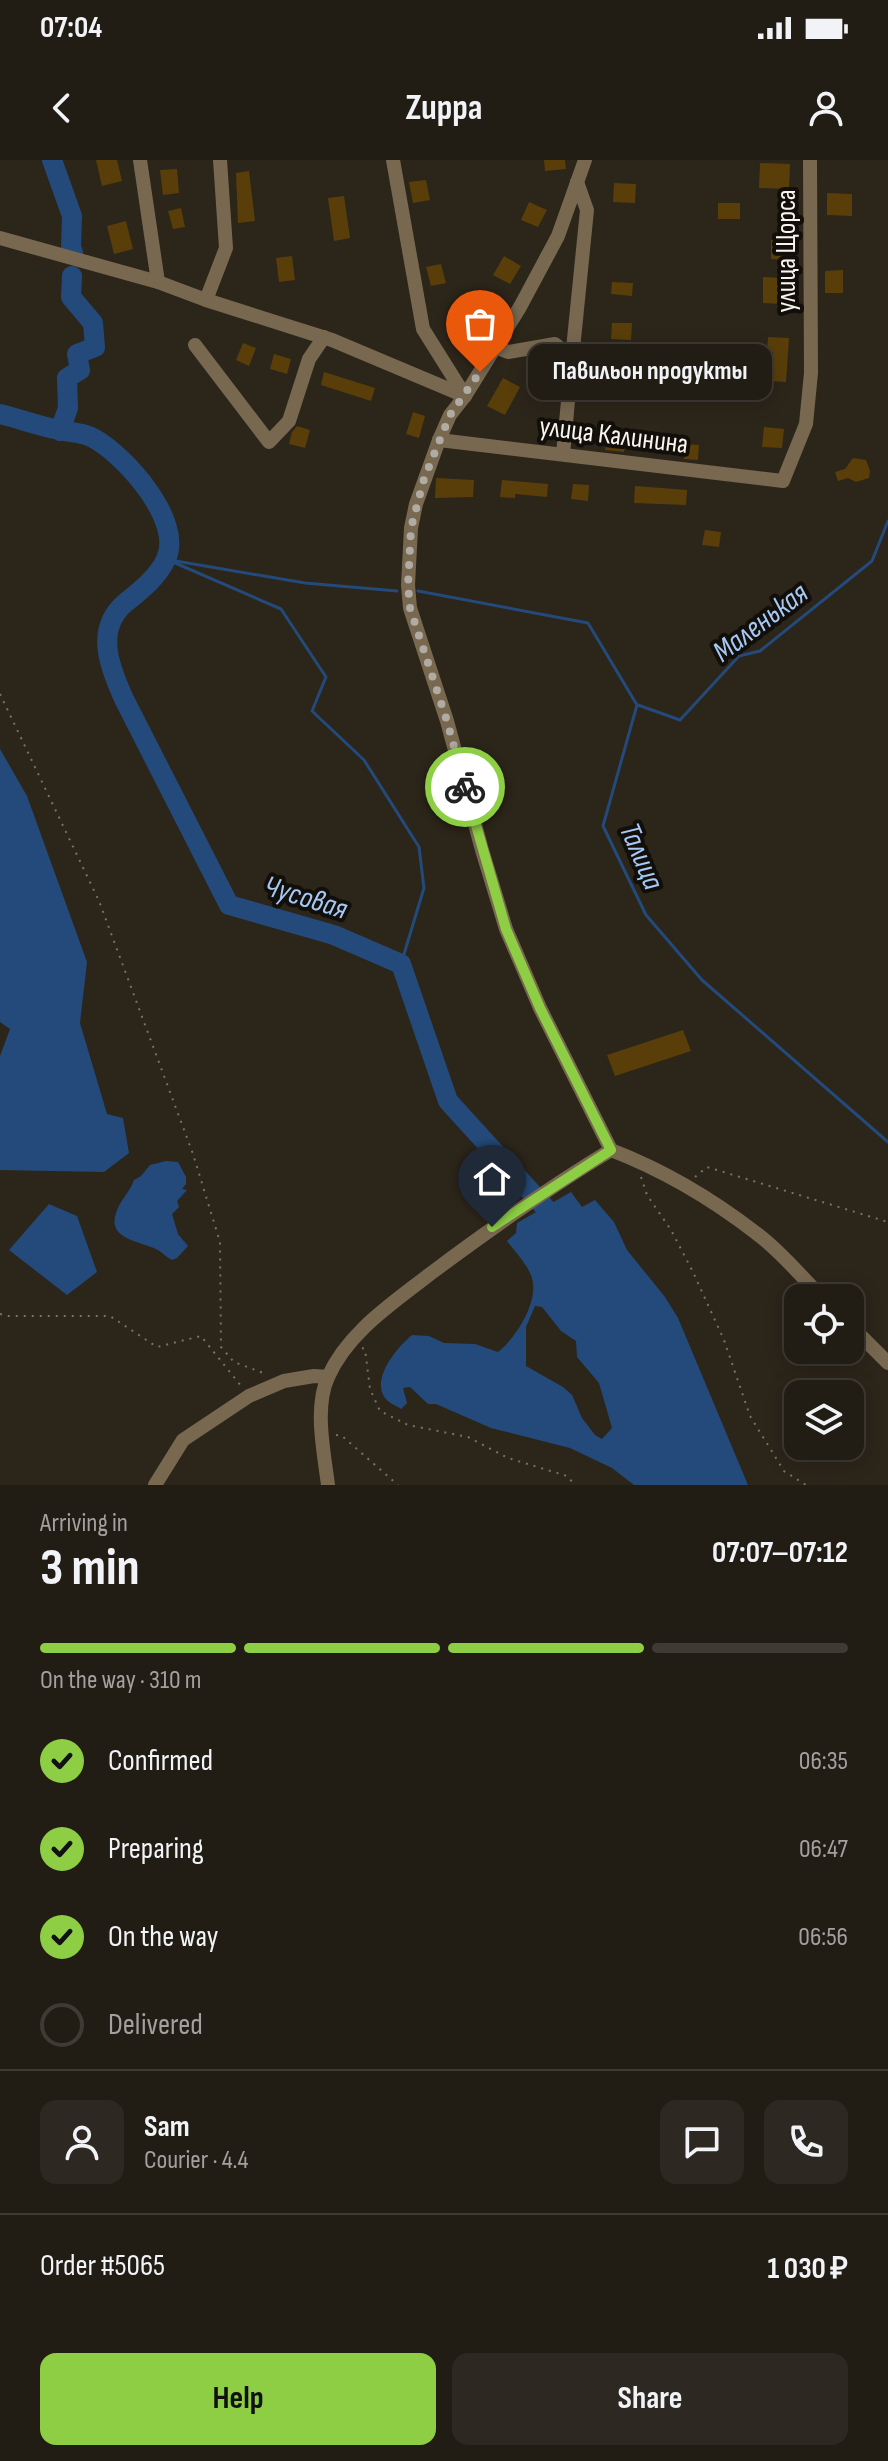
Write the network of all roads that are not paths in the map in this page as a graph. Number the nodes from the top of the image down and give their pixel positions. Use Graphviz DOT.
graph roads {
  1 [pos="140,160"];
  2 [pos="220,160"];
  3 [pos="393,160"];
  4 [pos="585,160"];
  5 [pos="810,160"];
  6 [pos="577,182"];
  7 [pos="0,238"];
  8 [pos="158,282"];
  9 [pos="206,300"];
  10 [pos="576,326"];
  11 [pos="324,337"];
  12 [pos="555,344"];
  13 [pos="195,345"];
  14 [pos="495,347"];
  15 [pos="572,359"];
  16 [pos="465,396"];
  17 [pos="439,440"];
  18 [pos="563,454"];
  19 [pos="783,481"];
  20 [pos="611,1150"];
  21 [pos="809,1284"];
  22 [pos="864,1339"];
  23 [pos="888,1363"];
  24 [pos="328,1377"];
  25 [pos="155,1485"];
  26 [pos="328,1485"];
  1 -- 8 [label="street"];
  2 -- 9 [label="street"];
  3 -- 16 [label="street"];
  4 -- 6 [label="street"];
  5 -- 19 [label="street, улица Щорса"];
  6 -- 10 [label="street"];
  6 -- 14 [label="street"];
  7 -- 8 [label="street"];
  8 -- 9 [label="street"];
  9 -- 11 [label="street"];
  10 -- 12 [label="street"];
  10 -- 15 [label="street"];
  11 -- 13 [label="street"];
  11 -- 16 [label="street"];
  12 -- 14 [label="street"];
  12 -- 15 [label="street"];
  14 -- 16 [label="street"];
  15 -- 18 [label="street"];
  16 -- 17 [label="street"];
  17 -- 18 [label="street, улица Калинина"];
  17 -- 20 [label="street"];
  18 -- 19 [label="street, улица Калинина"];
  20 -- 21 [label="street"];
  20 -- 24 [label="street"];
  22 -- 23 [label="street"];
  24 -- 25 [label="street"];
  24 -- 26 [label="street"];
}
